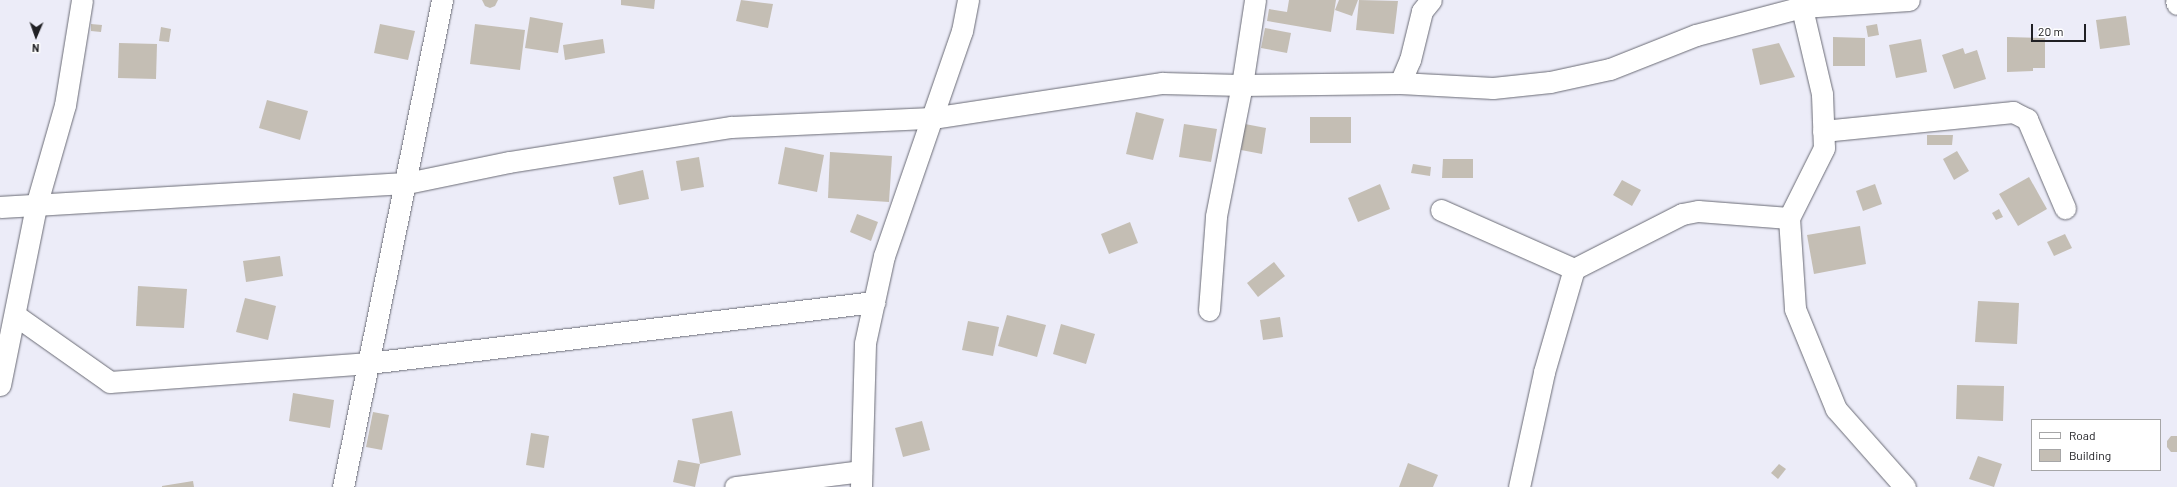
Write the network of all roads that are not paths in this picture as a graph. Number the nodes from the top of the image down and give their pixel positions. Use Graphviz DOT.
graph roads {
  1 [pos="82,0"];
  2 [pos="442,0"];
  3 [pos="968,0"];
  4 [pos="1255,0"];
  5 [pos="1431,0"];
  6 [pos="1909,0"];
  7 [pos="2176,0"];
  8 [pos="1801,4"];
  9 [pos="2177,4"];
  10 [pos="1400,83"];
  11 [pos="1242,85"];
  12 [pos="932,118"];
  13 [pos="1823,131"];
  14 [pos="407,183"];
  15 [pos="36,206"];
  16 [pos="0,207"];
  17 [pos="2065,208"];
  18 [pos="1441,210"];
  19 [pos="1789,218"];
  20 [pos="1574,269"];
  21 [pos="874,302"];
  22 [pos="1209,310"];
  23 [pos="15,315"];
  24 [pos="369,363"];
  25 [pos="0,385"];
  26 [pos="861,479"];
  27 [pos="343,487"];
  28 [pos="735,487"];
  29 [pos="1519,487"];
  30 [pos="1905,487"];
  1 -- 15 [label="street"];
  2 -- 14 [label="street"];
  3 -- 12 [label="street"];
  4 -- 11 [label="street"];
  5 -- 10 [label="street"];
  6 -- 8 [label="street"];
  7 -- 9 [label="street"];
  8 -- 10 [label="street"];
  8 -- 13 [label="street"];
  10 -- 11 [label="street"];
  11 -- 12 [label="street"];
  11 -- 22 [label="street"];
  12 -- 14 [label="street"];
  12 -- 21 [label="street"];
  13 -- 17 [label="street"];
  13 -- 19 [label="street"];
  14 -- 15 [label="street"];
  14 -- 24 [label="street"];
  15 -- 16 [label="street"];
  15 -- 23 [label="street"];
  18 -- 20 [label="street"];
  19 -- 20 [label="street"];
  19 -- 30 [label="street"];
  20 -- 29 [label="street"];
  21 -- 24 [label="street"];
  21 -- 26 [label="street"];
  23 -- 24 [label="street"];
  23 -- 25 [label="street"];
  24 -- 27 [label="street"];
  26 -- 28 [label="street"];
}
